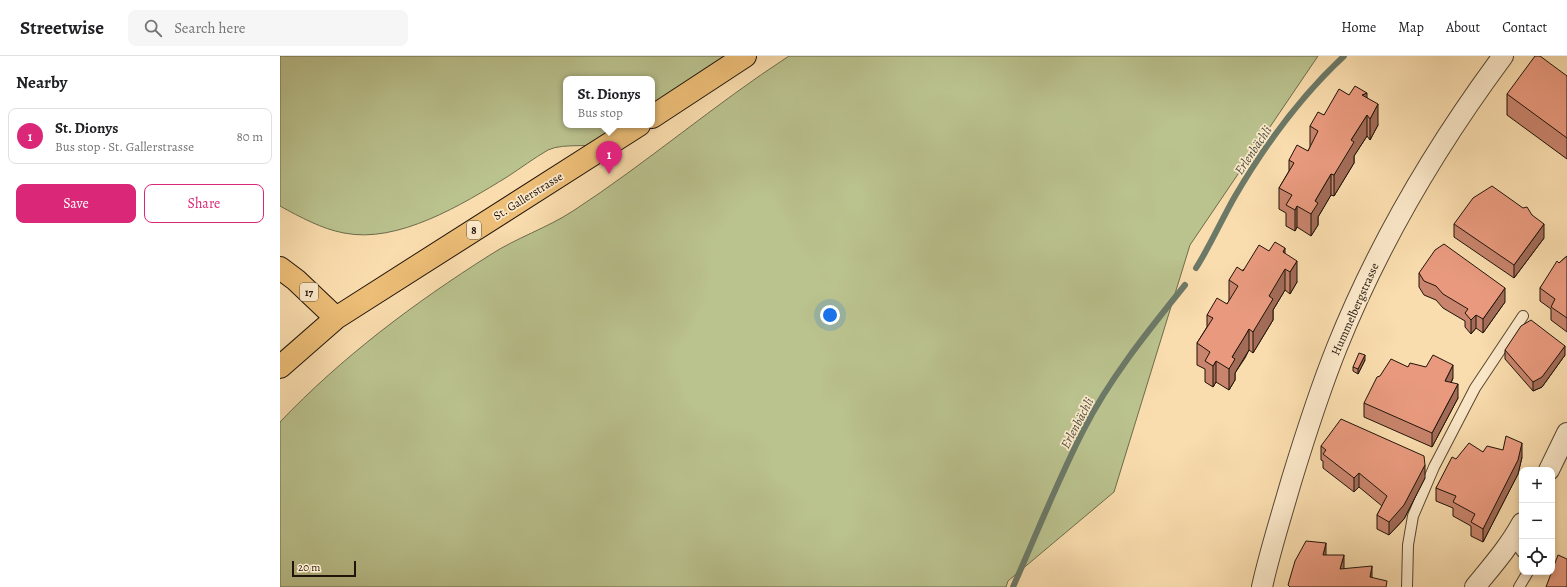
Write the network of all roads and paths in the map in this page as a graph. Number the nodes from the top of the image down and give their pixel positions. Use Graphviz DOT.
graph roads {
  1 [pos="745,56"];
  2 [pos="1503,56"];
  3 [pos="655,115"];
  4 [pos="634,128"];
  5 [pos="280,268"];
  6 [pos="1524,316"];
  7 [pos="336,318"];
  8 [pos="280,367"];
  9 [pos="1567,433"];
  10 [pos="1550,467"];
  11 [pos="1519,538"];
  12 [pos="1526,575"];
  13 [pos="1262,587"];
  14 [pos="1407,587"];
  15 [pos="1475,587"];
  16 [pos="1519,587"];
  1 -- 3 [label="main road"];
  2 -- 13 [label="street, Hummelbergstrasse"];
  4 -- 7 [label="main road, St. Gallerstrasse / 8"];
  5 -- 7 [label="main road, 17"];
  6 -- 14 [label="lane"];
  7 -- 8 [label="main road, 8"];
  9 -- 10 [label="street"];
  11 -- 15 [label="street"];
  12 -- 16 [label="lane"];
}
